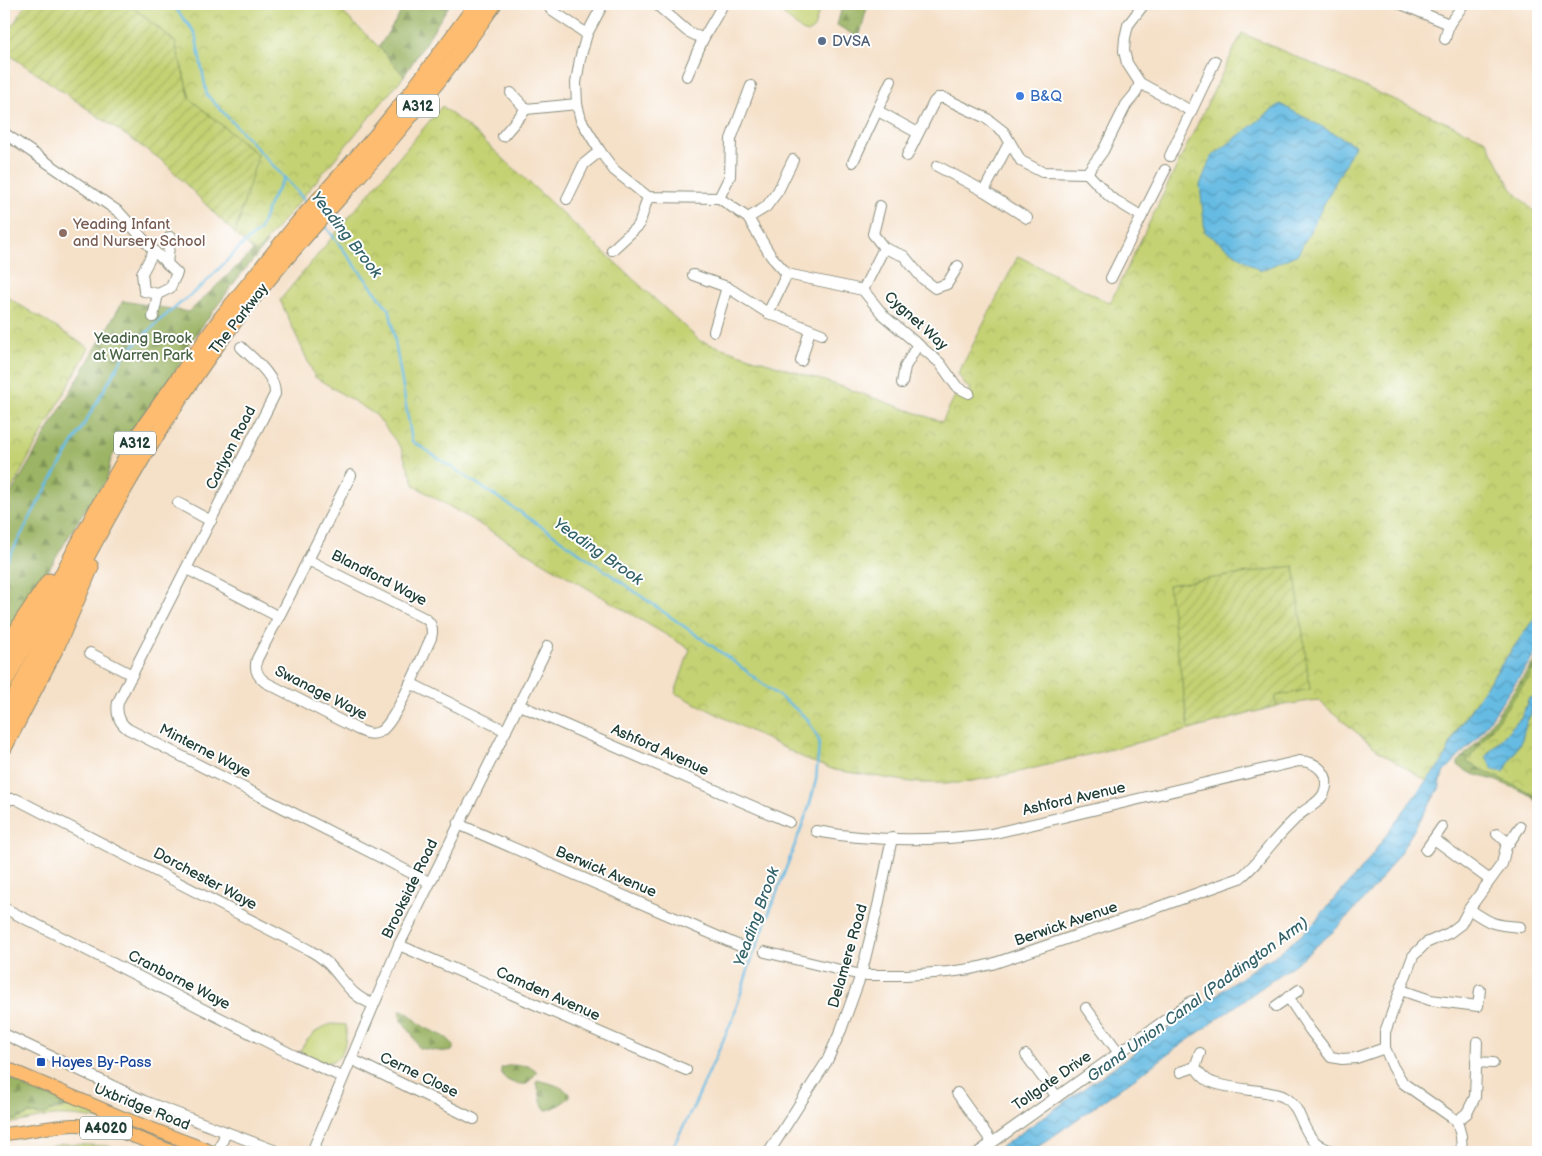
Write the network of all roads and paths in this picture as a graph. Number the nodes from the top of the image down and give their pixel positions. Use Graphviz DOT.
graph roads {
  1 [pos="477,4"];
  2 [pos="494,4"];
  3 [pos="602,4"];
  4 [pos="656,4"];
  5 [pos="1144,4"];
  6 [pos="1400,4"];
  7 [pos="1462,4"];
  8 [pos="721,8"];
  9 [pos="551,10"];
  10 [pos="1449,24"];
  11 [pos="587,34"];
  12 [pos="703,39"];
  13 [pos="1445,39"];
  14 [pos="1215,61"];
  15 [pos="686,76"];
  16 [pos="891,81"];
  17 [pos="1140,83"];
  18 [pos="751,86"];
  19 [pos="511,93"];
  20 [pos="578,104"];
  21 [pos="526,109"];
  22 [pos="878,111"];
  23 [pos="1191,111"];
  24 [pos="4,133"];
  25 [pos="918,133"];
  26 [pos="503,136"];
  27 [pos="1009,143"];
  28 [pos="600,151"];
  29 [pos="907,156"];
  30 [pos="1170,156"];
  31 [pos="793,160"];
  32 [pos="853,162"];
  33 [pos="937,166"];
  34 [pos="1164,170"];
  35 [pos="1086,173"];
  36 [pos="984,191"];
  37 [pos="648,196"];
  38 [pos="329,198"];
  39 [pos="719,198"];
  40 [pos="567,199"];
  41 [pos="880,206"];
  42 [pos="1140,216"];
  43 [pos="748,218"];
  44 [pos="1027,218"];
  45 [pos="170,237"];
  46 [pos="884,248"];
  47 [pos="612,250"];
  48 [pos="154,252"];
  49 [pos="167,264"];
  50 [pos="958,266"];
  51 [pos="787,274"];
  52 [pos="693,275"];
  53 [pos="1111,278"];
  54 [pos="727,287"];
  55 [pos="863,290"];
  56 [pos="158,294"];
  57 [pos="768,313"];
  58 [pos="153,317"];
  59 [pos="810,330"];
  60 [pos="714,331"];
  61 [pos="822,334"];
  62 [pos="918,344"];
  63 [pos="241,347"];
  64 [pos="801,361"];
  65 [pos="902,383"];
  66 [pos="969,393"];
  67 [pos="350,475"];
  68 [pos="178,503"];
  69 [pos="104,510"];
  70 [pos="211,521"];
  71 [pos="308,560"];
  72 [pos="187,569"];
  73 [pos="279,616"];
  74 [pos="548,646"];
  75 [pos="90,653"];
  76 [pos="4,656"];
  77 [pos="132,675"];
  78 [pos="4,684"];
  79 [pos="410,684"];
  80 [pos="519,705"];
  81 [pos="4,719"];
  82 [pos="506,731"];
  83 [pos="4,748"];
  84 [pos="1326,780"];
  85 [pos="7,801"];
  86 [pos="789,822"];
  87 [pos="458,824"];
  88 [pos="1520,827"];
  89 [pos="1442,828"];
  90 [pos="816,831"];
  91 [pos="1497,834"];
  92 [pos="892,838"];
  93 [pos="1434,839"];
  94 [pos="1508,843"];
  95 [pos="1426,850"];
  96 [pos="1490,880"];
  97 [pos="429,882"];
  98 [pos="4,908"];
  99 [pos="1470,909"];
  100 [pos="1520,927"];
  101 [pos="399,945"];
  102 [pos="742,947"];
  103 [pos="765,952"];
  104 [pos="861,976"];
  105 [pos="1299,990"];
  106 [pos="1401,990"];
  107 [pos="1480,990"];
  108 [pos="1288,998"];
  109 [pos="1192,1001"];
  110 [pos="373,1004"];
  111 [pos="1276,1006"];
  112 [pos="1478,1006"];
  113 [pos="1086,1008"];
  114 [pos="1478,1017"];
  115 [pos="4,1034"];
  116 [pos="1477,1042"];
  117 [pos="1384,1048"];
  118 [pos="1119,1053"];
  119 [pos="1200,1053"];
  120 [pos="1026,1054"];
  121 [pos="351,1059"];
  122 [pos="1476,1062"];
  123 [pos="1493,1063"];
  124 [pos="4,1067"];
  125 [pos="1195,1067"];
  126 [pos="686,1070"];
  127 [pos="1180,1072"];
  128 [pos="342,1077"];
  129 [pos="957,1093"];
  130 [pos="1057,1097"];
  131 [pos="474,1119"];
  132 [pos="1457,1121"];
  133 [pos="226,1132"];
  134 [pos="4,1134"];
  135 [pos="992,1142"];
  136 [pos="173,1152"];
  137 [pos="213,1152"];
  138 [pos="218,1152"];
  139 [pos="279,1152"];
  140 [pos="312,1152"];
  141 [pos="769,1152"];
  142 [pos="979,1152"];
  143 [pos="1334,1152"];
  144 [pos="1462,1152"];
  1 -- 38 [label="highway, The Parkway / A312"];
  2 -- 38 [label="highway, The Parkway / A312"];
  3 -- 11 [label="street"];
  4 -- 12 [label="street"];
  5 -- 17 [label="street"];
  6 -- 10 [label="street"];
  7 -- 10 [label="street"];
  8 -- 12 [label="street"];
  9 -- 11 [label="street"];
  10 -- 13 [label="street"];
  11 -- 20 [label="street"];
  12 -- 15 [label="street"];
  14 -- 23 [label="street"];
  16 -- 22 [label="street"];
  17 -- 23 [label="street"];
  17 -- 35 [label="street"];
  18 -- 39 [label="street"];
  19 -- 21 [label="street"];
  20 -- 21 [label="street"];
  20 -- 28 [label="street"];
  21 -- 26 [label="street"];
  22 -- 25 [label="street"];
  22 -- 32 [label="street"];
  23 -- 30 [label="street"];
  24 -- 48 [label="street"];
  25 -- 27 [label="street"];
  25 -- 29 [label="street"];
  27 -- 35 [label="street"];
  27 -- 36 [label="street"];
  28 -- 37 [label="street"];
  28 -- 40 [label="street"];
  31 -- 43 [label="street"];
  33 -- 36 [label="street"];
  34 -- 42 [label="street"];
  35 -- 42 [label="street"];
  36 -- 44 [label="street"];
  37 -- 39 [label="street"];
  37 -- 47 [label="street"];
  38 -- 69 [label="highway, The Parkway / A312"];
  39 -- 43 [label="street"];
  41 -- 46 [label="street"];
  42 -- 53 [label="street"];
  43 -- 51 [label="street"];
  45 -- 49 [label="street"];
  46 -- 50 [label="street"];
  46 -- 55 [label="street"];
  48 -- 49 [label="street"];
  48 -- 56 [label="street"];
  49 -- 56 [label="street"];
  51 -- 55 [label="street, Cygnet Way"];
  51 -- 57 [label="street"];
  52 -- 54 [label="street"];
  54 -- 57 [label="street"];
  54 -- 60 [label="street"];
  55 -- 62 [label="street, Cygnet Way"];
  56 -- 58 [label="street"];
  57 -- 59 [label="street"];
  59 -- 61 [label="street"];
  59 -- 64 [label="street"];
  62 -- 65 [label="street"];
  62 -- 66 [label="street, Cygnet Way"];
  63 -- 70 [label="street, Carlyon Road"];
  67 -- 71 [label="street, Blandford Waye"];
  68 -- 70 [label="street"];
  69 -- 76 [label="highway, A312"];
  69 -- 78 [label="highway, The Parkway / A312"];
  69 -- 81 [label="highway, The Parkway / A312"];
  69 -- 83 [label="highway, A312"];
  70 -- 72 [label="street, Carlyon Road"];
  71 -- 73 [label="street, Blandford Waye"];
  71 -- 79 [label="street, Blandford Waye"];
  72 -- 73 [label="street"];
  72 -- 77 [label="street, Minterne Waye"];
  73 -- 79 [label="street, Swanage Waye"];
  74 -- 80 [label="street, Brookside Road"];
  75 -- 77 [label="street"];
  77 -- 97 [label="street, Minterne Waye"];
  79 -- 82 [label="street"];
  80 -- 82 [label="street, Brookside Road"];
  80 -- 86 [label="street, Ashford Avenue"];
  82 -- 87 [label="street, Brookside Road"];
  84 -- 92 [label="street, Ashford Avenue"];
  84 -- 104 [label="street, Berwick Avenue"];
  85 -- 110 [label="street, Dorchester Waye"];
  87 -- 97 [label="street, Brookside Road"];
  87 -- 102 [label="street, Berwick Avenue"];
  88 -- 94 [label="street"];
  89 -- 93 [label="street"];
  90 -- 92 [label="street, Ashford Avenue"];
  91 -- 94 [label="street"];
  92 -- 104 [label="street, Delamere Road"];
  93 -- 95 [label="street"];
  93 -- 96 [label="street"];
  94 -- 96 [label="street"];
  96 -- 99 [label="street"];
  97 -- 101 [label="street, Brookside Road"];
  98 -- 128 [label="street, Cranborne Waye"];
  99 -- 100 [label="street"];
  99 -- 106 [label="street"];
  101 -- 110 [label="street, Brookside Road"];
  101 -- 126 [label="street, Camden Avenue"];
  103 -- 104 [label="street, Berwick Avenue"];
  104 -- 141 [label="street, Delamere Road"];
  105 -- 108 [label="street"];
  106 -- 112 [label="street"];
  106 -- 117 [label="street"];
  107 -- 112 [label="street"];
  108 -- 111 [label="street"];
  108 -- 117 [label="street"];
  109 -- 118 [label="street, Tollgate Drive"];
  110 -- 121 [label="street, Brookside Road"];
  112 -- 114 [label="street"];
  113 -- 118 [label="street"];
  115 -- 133 [label="street"];
  116 -- 122 [label="street"];
  117 -- 132 [label="street"];
  118 -- 130 [label="street, Tollgate Drive"];
  119 -- 125 [label="street"];
  120 -- 130 [label="street"];
  121 -- 128 [label="street, Brookside Road"];
  121 -- 131 [label="street, Cerne Close"];
  122 -- 123 [label="street"];
  122 -- 132 [label="street"];
  124 -- 137 [label="main road, Uxbridge Road / A4020"];
  125 -- 127 [label="street"];
  125 -- 143 [label="street"];
  128 -- 140 [label="street, Brookside Road"];
  129 -- 135 [label="street"];
  130 -- 135 [label="street, Tollgate Drive"];
  132 -- 144 [label="street"];
  133 -- 138 [label="street"];
  133 -- 139 [label="street"];
  134 -- 136 [label="main road, Uxbridge Road / A4020"];
  135 -- 142 [label="street, Tollgate Drive"];
}
